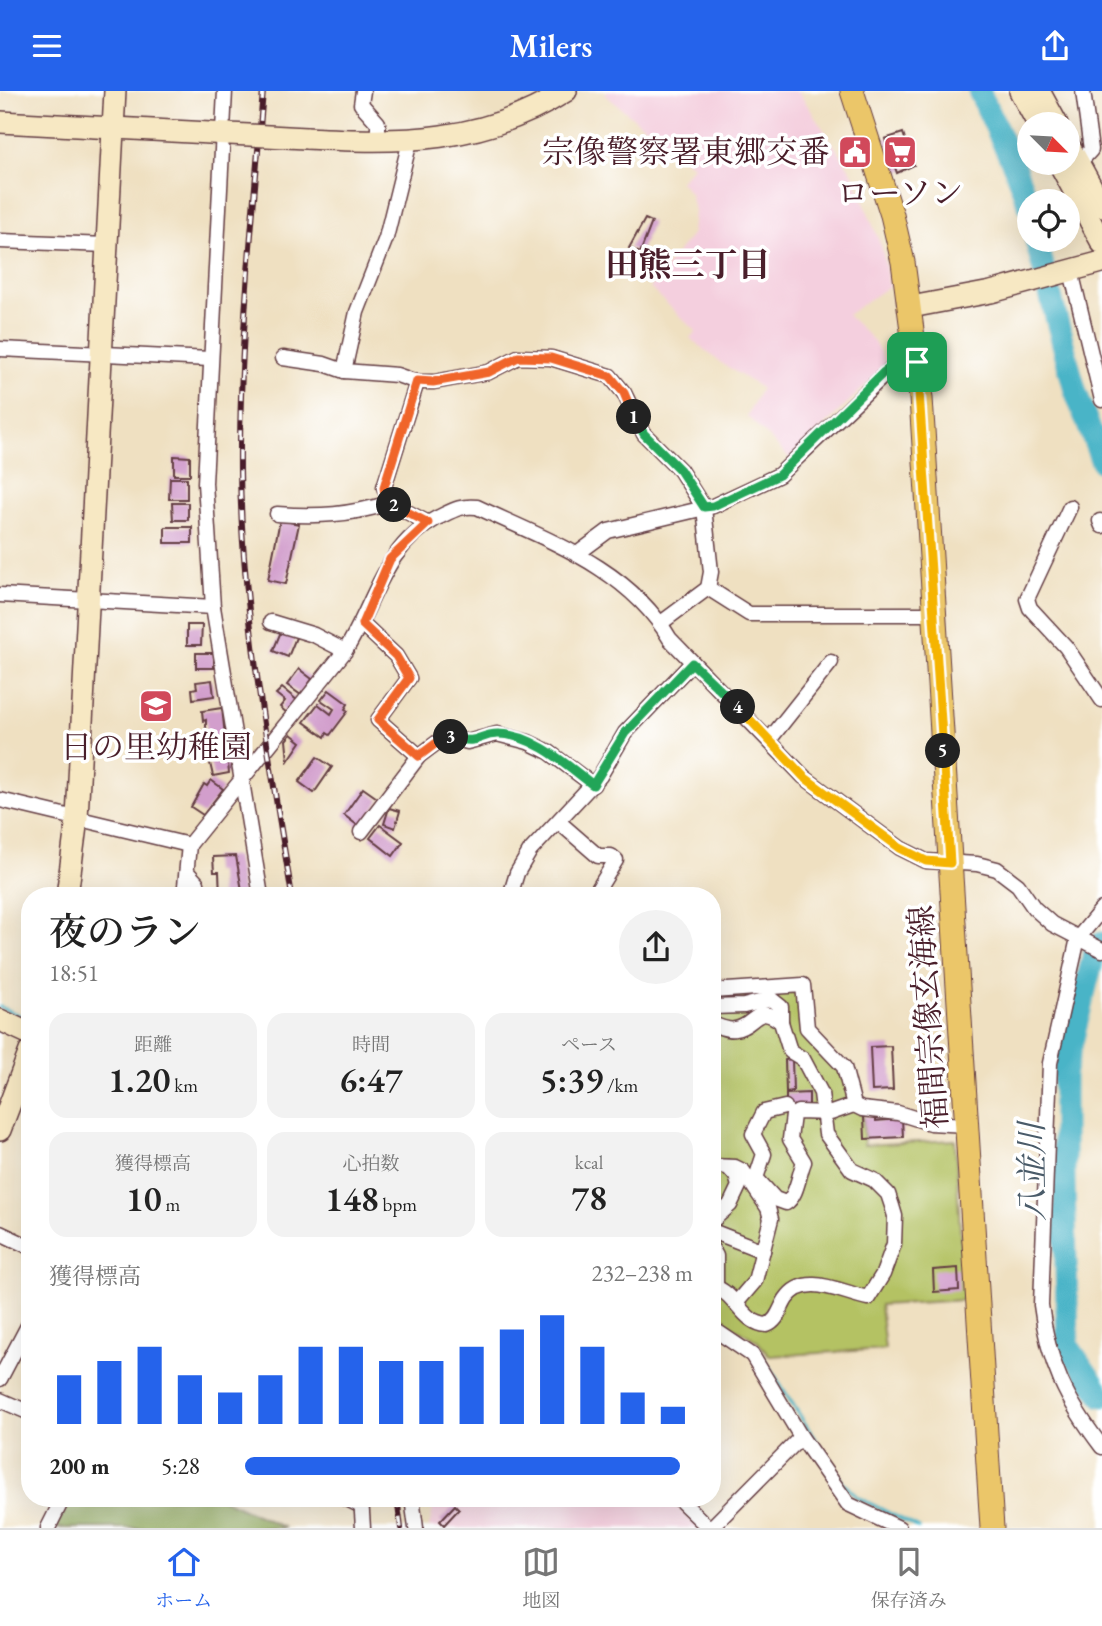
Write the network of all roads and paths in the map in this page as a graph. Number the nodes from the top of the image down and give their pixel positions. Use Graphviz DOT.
graph roads {
  1 [pos="115,91"];
  2 [pos="225,91"];
  3 [pos="363,91"];
  4 [pos="566,91"];
  5 [pos="852,91"];
  6 [pos="1020,91"];
  7 [pos="1039,91"];
  8 [pos="1083,91"];
  9 [pos="1031,112"];
  10 [pos="1050,112"];
  11 [pos="0,122"];
  12 [pos="113,128"];
  13 [pos="226,134"];
  14 [pos="411,141"];
  15 [pos="378,142"];
  16 [pos="1080,156"];
  17 [pos="1074,175"];
  18 [pos="1078,175"];
  19 [pos="1102,206"];
  20 [pos="0,241"];
  21 [pos="1102,243"];
  22 [pos="107,246"];
  23 [pos="1102,262"];
  24 [pos="1068,272"];
  25 [pos="911,307"];
  26 [pos="0,349"];
  27 [pos="102,353"];
  28 [pos="283,358"];
  29 [pos="210,359"];
  30 [pos="917,362"];
  31 [pos="344,371"];
  32 [pos="417,381"];
  33 [pos="1102,400"];
  34 [pos="390,503"];
  35 [pos="704,507"];
  36 [pos="1070,507"];
  37 [pos="277,514"];
  38 [pos="428,523"];
  39 [pos="577,554"];
  40 [pos="708,588"];
  41 [pos="0,595"];
  42 [pos="90,600"];
  43 [pos="213,607"];
  44 [pos="934,614"];
  45 [pos="271,622"];
  46 [pos="661,623"];
  47 [pos="362,624"];
  48 [pos="345,651"];
  49 [pos="831,662"];
  50 [pos="692,663"];
  51 [pos="1102,700"];
  52 [pos="770,739"];
  53 [pos="419,756"];
  54 [pos="241,779"];
  55 [pos="593,785"];
  56 [pos="0,800"];
  57 [pos="77,818"];
  58 [pos="560,823"];
  59 [pos="361,832"];
  60 [pos="189,845"];
  61 [pos="950,863"];
  62 [pos="187,872"];
  63 [pos="68,887"];
  64 [pos="185,887"];
  65 [pos="198,887"];
  66 [pos="259,887"];
  67 [pos="513,887"];
  68 [pos="600,887"];
  69 [pos="1102,909"];
  70 [pos="1081,940"];
  71 [pos="1102,950"];
  72 [pos="721,990"];
  73 [pos="721,1007"];
  74 [pos="0,1020"];
  75 [pos="781,1022"];
  76 [pos="721,1027"];
  77 [pos="21,1030"];
  78 [pos="21,1075"];
  79 [pos="854,1105"];
  80 [pos="785,1107"];
  81 [pos="823,1113"];
  82 [pos="966,1125"];
  83 [pos="0,1130"];
  84 [pos="721,1167"];
  85 [pos="721,1168"];
  86 [pos="721,1213"];
  87 [pos="0,1233"];
  88 [pos="721,1235"];
  89 [pos="21,1243"];
  90 [pos="763,1251"];
  91 [pos="721,1291"];
  92 [pos="737,1302"];
  93 [pos="721,1334"];
  94 [pos="21,1339"];
  95 [pos="0,1379"];
  96 [pos="0,1399"];
  97 [pos="21,1409"];
  98 [pos="801,1437"];
  99 [pos="1102,1447"];
  100 [pos="58,1507"];
  101 [pos="361,1507"];
  102 [pos="413,1507"];
  103 [pos="688,1507"];
  104 [pos="48,1528"];
  105 [pos="363,1528"];
  106 [pos="416,1528"];
  107 [pos="710,1528"];
  108 [pos="899,1528"];
  109 [pos="992,1528"];
  1 -- 12 [label="street"];
  2 -- 13 [label="street"];
  3 -- 15 [label="street"];
  4 -- 14 [label="street"];
  5 -- 25 [label="main road, 福間宗像玄海線"];
  6 -- 9 [label="street"];
  7 -- 10 [label="street"];
  8 -- 16 [label="street"];
  11 -- 12 [label="street"];
  12 -- 13 [label="street"];
  12 -- 22 [label="street"];
  13 -- 15 [label="street, bridge"];
  13 -- 29 [label="street"];
  14 -- 15 [label="street"];
  14 -- 31 [label="street"];
  17 -- 21 [label="street"];
  18 -- 19 [label="street"];
  20 -- 22 [label="street"];
  22 -- 27 [label="street"];
  23 -- 24 [label="street"];
  24 -- 25 [label="street"];
  24 -- 33 [label="street"];
  25 -- 30 [label="main road, 福間宗像玄海線"];
  26 -- 27 [label="street"];
  27 -- 29 [label="street"];
  27 -- 42 [label="street"];
  28 -- 31 [label="street"];
  29 -- 43 [label="street"];
  30 -- 35 [label="street"];
  30 -- 44 [label="main road, 福間宗像玄海線"];
  31 -- 32 [label="street"];
  32 -- 34 [label="street"];
  32 -- 35 [label="street"];
  34 -- 37 [label="street"];
  34 -- 38 [label="street"];
  35 -- 39 [label="street"];
  35 -- 40 [label="street"];
  36 -- 51 [label="street"];
  38 -- 39 [label="street"];
  38 -- 47 [label="street"];
  39 -- 46 [label="street"];
  40 -- 44 [label="street"];
  40 -- 46 [label="street"];
  41 -- 42 [label="street"];
  42 -- 43 [label="street"];
  42 -- 57 [label="street"];
  43 -- 54 [label="street"];
  44 -- 61 [label="main road, 福間宗像玄海線"];
  45 -- 48 [label="street"];
  46 -- 50 [label="street"];
  47 -- 48 [label="street"];
  47 -- 53 [label="street"];
  48 -- 54 [label="street"];
  49 -- 52 [label="street"];
  50 -- 52 [label="street"];
  50 -- 55 [label="street"];
  52 -- 61 [label="street"];
  53 -- 55 [label="street"];
  53 -- 59 [label="street"];
  54 -- 60 [label="street"];
  54 -- 66 [label="street"];
  55 -- 58 [label="street"];
  56 -- 57 [label="street"];
  57 -- 60 [label="street"];
  57 -- 63 [label="street"];
  58 -- 67 [label="street"];
  58 -- 68 [label="street"];
  60 -- 62 [label="street"];
  61 -- 70 [label="street"];
  61 -- 82 [label="main road, 福間宗像玄海線"];
  62 -- 64 [label="street"];
  62 -- 65 [label="street"];
  69 -- 70 [label="street"];
  70 -- 71 [label="street"];
  70 -- 99 [label="street"];
  72 -- 79 [label="street"];
  73 -- 75 [label="street"];
  74 -- 77 [label="street"];
  75 -- 76 [label="street"];
  75 -- 81 [label="street"];
  78 -- 83 [label="street"];
  79 -- 81 [label="street"];
  79 -- 82 [label="street"];
  80 -- 81 [label="street"];
  81 -- 92 [label="street"];
  82 -- 109 [label="main road, 福間宗像玄海線"];
  84 -- 90 [label="street"];
  85 -- 86 [label="street"];
  87 -- 89 [label="street"];
  88 -- 90 [label="street"];
  90 -- 92 [label="street"];
  91 -- 92 [label="street"];
  93 -- 98 [label="street"];
  94 -- 95 [label="street"];
  96 -- 97 [label="street"];
  98 -- 107 [label="street"];
  98 -- 108 [label="street"];
  100 -- 104 [label="street"];
  101 -- 105 [label="street"];
  102 -- 106 [label="street"];
  103 -- 107 [label="street"];
}
